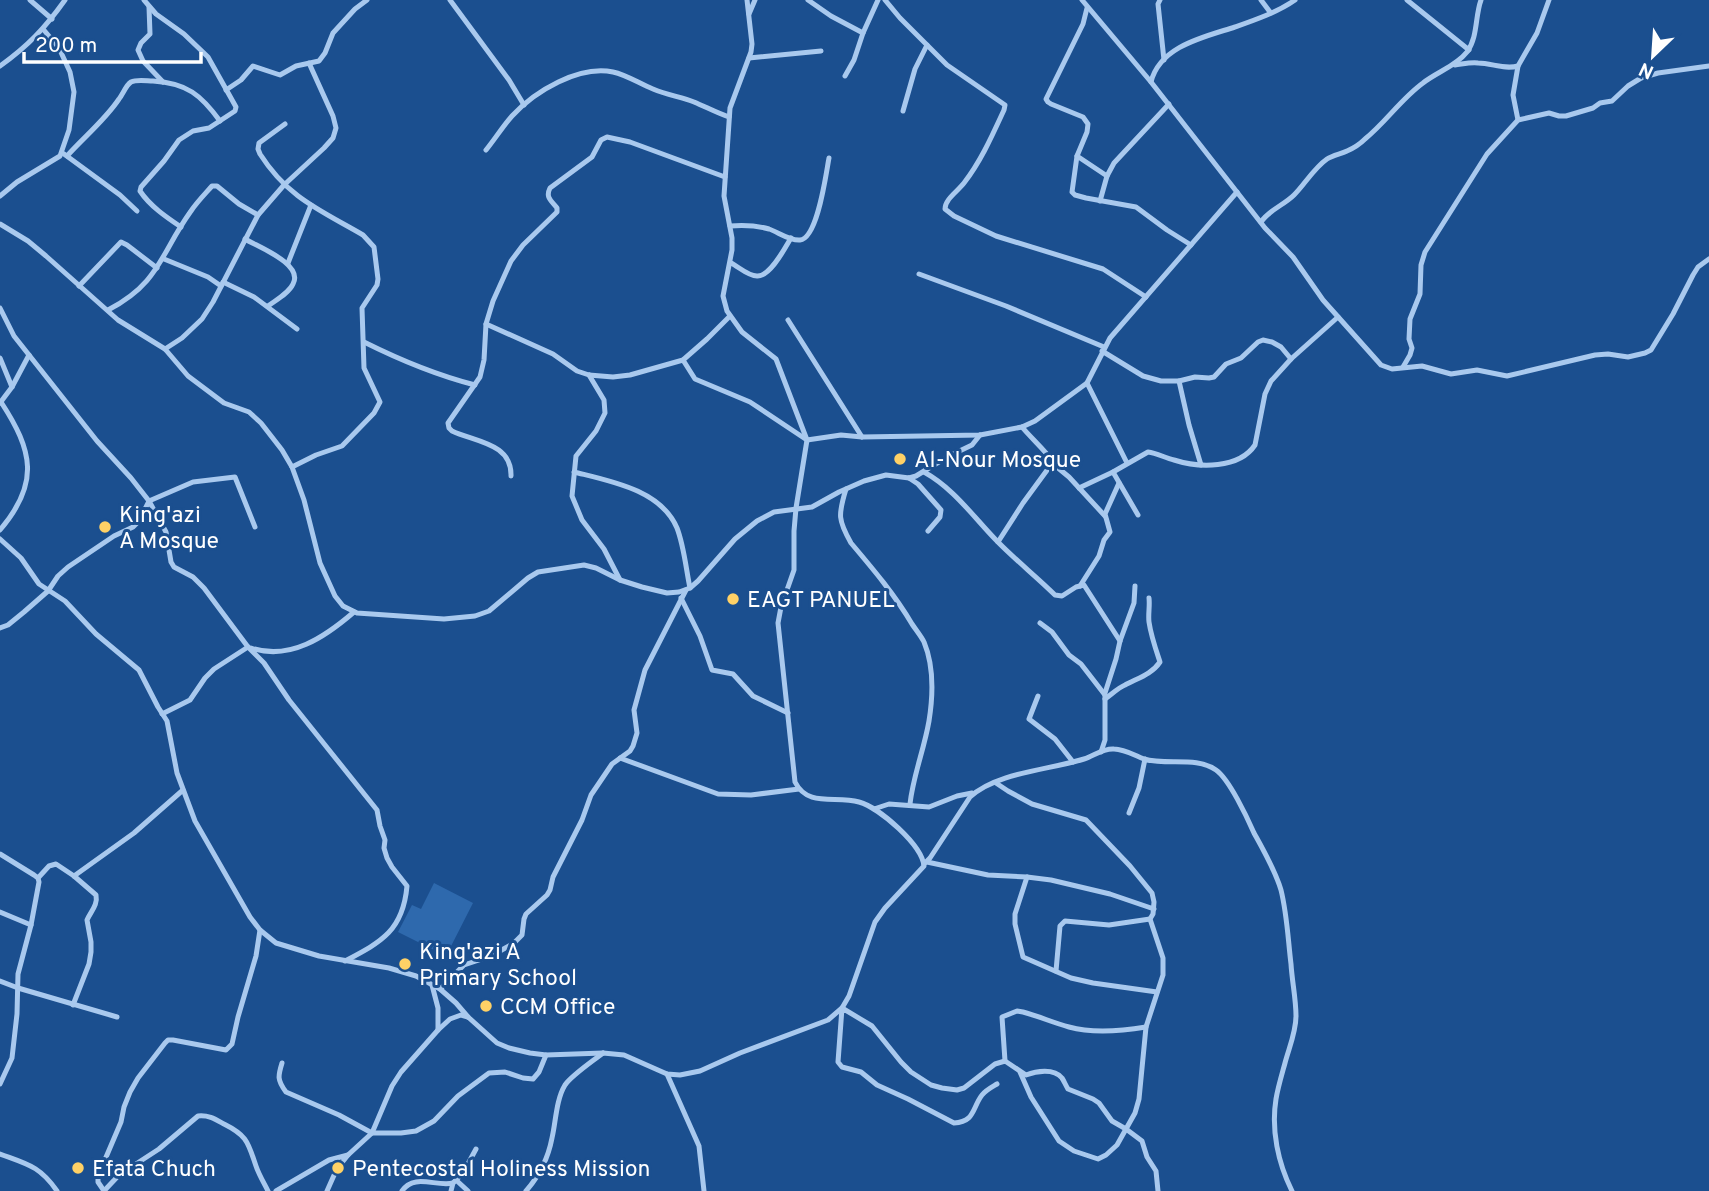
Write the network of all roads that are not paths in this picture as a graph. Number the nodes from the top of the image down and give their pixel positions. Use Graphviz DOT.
graph roads {
  1 [pos="30,0"];
  2 [pos="65,0"];
  3 [pos="144,0"];
  4 [pos="367,0"];
  5 [pos="450,0"];
  6 [pos="747,0"];
  7 [pos="755,0"];
  8 [pos="808,0"];
  9 [pos="878,0"];
  10 [pos="885,0"];
  11 [pos="1082,0"];
  12 [pos="1261,0"];
  13 [pos="1294,0"];
  14 [pos="1407,0"];
  15 [pos="1481,0"];
  16 [pos="1549,0"];
  17 [pos="1157,1"];
  18 [pos="148,6"];
  19 [pos="1087,8"];
  20 [pos="1270,12"];
  21 [pos="749,13"];
  22 [pos="52,19"];
  23 [pos="43,29"];
  24 [pos="863,33"];
  25 [pos="927,45"];
  26 [pos="1469,50"];
  27 [pos="821,51"];
  28 [pos="749,58"];
  29 [pos="1164,60"];
  30 [pos="309,63"];
  31 [pos="1452,65"];
  32 [pos="0,66"];
  33 [pos="1518,66"];
  34 [pos="1709,66"];
  35 [pos="845,76"];
  36 [pos="163,82"];
  37 [pos="1152,82"];
  38 [pos="226,90"];
  39 [pos="1169,104"];
  40 [pos="524,105"];
  41 [pos="902,111"];
  42 [pos="729,117"];
  43 [pos="1518,120"];
  44 [pos="220,121"];
  45 [pos="285,124"];
  46 [pos="486,150"];
  47 [pos="64,154"];
  48 [pos="1077,156"];
  49 [pos="829,158"];
  50 [pos="1107,176"];
  51 [pos="725,177"];
  52 [pos="284,185"];
  53 [pos="1237,192"];
  54 [pos="0,196"];
  55 [pos="1100,201"];
  56 [pos="311,205"];
  57 [pos="137,211"];
  58 [pos="258,215"];
  59 [pos="1261,222"];
  60 [pos="0,224"];
  61 [pos="730,226"];
  62 [pos="181,227"];
  63 [pos="791,238"];
  64 [pos="245,239"];
  65 [pos="1191,245"];
  66 [pos="163,259"];
  67 [pos="1709,259"];
  68 [pos="731,263"];
  69 [pos="288,264"];
  70 [pos="158,268"];
  71 [pos="919,274"];
  72 [pos="222,284"];
  73 [pos="79,286"];
  74 [pos="1146,297"];
  75 [pos="268,306"];
  76 [pos="0,308"];
  77 [pos="108,310"];
  78 [pos="730,316"];
  79 [pos="1338,317"];
  80 [pos="788,320"];
  81 [pos="486,324"];
  82 [pos="297,329"];
  83 [pos="364,342"];
  84 [pos="165,349"];
  85 [pos="1103,349"];
  86 [pos="29,355"];
  87 [pos="0,358"];
  88 [pos="1291,359"];
  89 [pos="682,360"];
  90 [pos="1403,367"];
  91 [pos="589,375"];
  92 [pos="1179,381"];
  93 [pos="1087,383"];
  94 [pos="475,385"];
  95 [pos="12,387"];
  96 [pos="1,403"];
  97 [pos="1022,427"];
  98 [pos="980,435"];
  99 [pos="862,437"];
  100 [pos="807,440"];
  101 [pos="1052,463"];
  102 [pos="1127,463"];
  103 [pos="1201,465"];
  104 [pos="292,467"];
  105 [pos="575,472"];
  106 [pos="924,472"];
  107 [pos="1113,472"];
  108 [pos="511,476"];
  109 [pos="909,478"];
  110 [pos="1119,483"];
  111 [pos="1079,488"];
  112 [pos="846,489"];
  113 [pos="149,501"];
  114 [pos="796,508"];
  115 [pos="1138,515"];
  116 [pos="1105,516"];
  117 [pos="255,527"];
  118 [pos="0,530"];
  119 [pos="928,531"];
  120 [pos="0,539"];
  121 [pos="998,542"];
  122 [pos="620,580"];
  123 [pos="1080,586"];
  124 [pos="1135,586"];
  125 [pos="688,589"];
  126 [pos="48,591"];
  127 [pos="681,598"];
  128 [pos="1149,598"];
  129 [pos="354,612"];
  130 [pos="1040,623"];
  131 [pos="0,628"];
  132 [pos="1120,641"];
  133 [pos="248,647"];
  134 [pos="1038,696"];
  135 [pos="1105,697"];
  136 [pos="788,713"];
  137 [pos="162,714"];
  138 [pos="1101,752"];
  139 [pos="620,758"];
  140 [pos="1145,759"];
  141 [pos="1073,762"];
  142 [pos="996,782"];
  143 [pos="799,789"];
  144 [pos="183,790"];
  145 [pos="975,792"];
  146 [pos="910,804"];
  147 [pos="874,809"];
  148 [pos="1129,813"];
  149 [pos="0,854"];
  150 [pos="926,863"];
  151 [pos="74,876"];
  152 [pos="1027,877"];
  153 [pos="38,878"];
  154 [pos="1154,909"];
  155 [pos="0,912"];
  156 [pos="1150,919"];
  157 [pos="31,925"];
  158 [pos="260,930"];
  159 [pos="345,961"];
  160 [pos="1056,971"];
  161 [pos="0,981"];
  162 [pos="432,985"];
  163 [pos="18,988"];
  164 [pos="440,989"];
  165 [pos="1157,992"];
  166 [pos="73,1005"];
  167 [pos="842,1008"];
  168 [pos="117,1017"];
  169 [pos="468,1017"];
  170 [pos="1146,1027"];
  171 [pos="438,1030"];
  172 [pos="603,1053"];
  173 [pos="546,1055"];
  174 [pos="1005,1060"];
  175 [pos="282,1063"];
  176 [pos="1020,1072"];
  177 [pos="667,1074"];
  178 [pos="0,1084"];
  179 [pos="998,1084"];
  180 [pos="1126,1129"];
  181 [pos="372,1133"];
  182 [pos="476,1149"];
  183 [pos="0,1154"];
  184 [pos="348,1155"];
  185 [pos="455,1182"];
  186 [pos="57,1191"];
  187 [pos="104,1191"];
  188 [pos="268,1191"];
  189 [pos="275,1191"];
  190 [pos="327,1191"];
  191 [pos="402,1191"];
  192 [pos="451,1191"];
  193 [pos="468,1191"];
  194 [pos="526,1191"];
  195 [pos="704,1191"];
  196 [pos="1158,1191"];
  197 [pos="1292,1191"];
  1 -- 22 [label="street"];
  2 -- 22 [label="street"];
  3 -- 18 [label="street"];
  4 -- 30 [label="street"];
  5 -- 40 [label="street"];
  6 -- 21 [label="street"];
  7 -- 21 [label="street"];
  8 -- 24 [label="street"];
  9 -- 24 [label="street"];
  10 -- 25 [label="street"];
  11 -- 19 [label="street"];
  12 -- 20 [label="street"];
  13 -- 20 [label="street"];
  14 -- 26 [label="street"];
  15 -- 26 [label="street"];
  16 -- 33 [label="street"];
  17 -- 29 [label="street"];
  18 -- 36 [label="street"];
  18 -- 38 [label="street"];
  19 -- 37 [label="street"];
  19 -- 48 [label="street"];
  20 -- 29 [label="street"];
  21 -- 28 [label="street"];
  22 -- 23 [label="street"];
  23 -- 32 [label="street"];
  23 -- 47 [label="street"];
  24 -- 35 [label="street"];
  25 -- 41 [label="street"];
  25 -- 74 [label="street"];
  26 -- 31 [label="street"];
  27 -- 28 [label="street"];
  28 -- 42 [label="street"];
  29 -- 37 [label="street"];
  30 -- 38 [label="street"];
  30 -- 52 [label="street"];
  31 -- 33 [label="street"];
  31 -- 59 [label="street"];
  33 -- 43 [label="street"];
  34 -- 43 [label="street"];
  36 -- 44 [label="street"];
  36 -- 47 [label="street"];
  37 -- 39 [label="street"];
  38 -- 44 [label="street"];
  39 -- 50 [label="street"];
  39 -- 53 [label="street"];
  40 -- 42 [label="street"];
  40 -- 46 [label="street"];
  42 -- 51 [label="street"];
  43 -- 90 [label="street"];
  44 -- 62 [label="street"];
  45 -- 52 [label="street"];
  47 -- 54 [label="street"];
  47 -- 57 [label="street"];
  48 -- 50 [label="street"];
  48 -- 55 [label="street"];
  49 -- 63 [label="street"];
  50 -- 55 [label="street"];
  51 -- 61 [label="street"];
  51 -- 81 [label="street"];
  52 -- 56 [label="street"];
  52 -- 58 [label="street"];
  53 -- 59 [label="street"];
  53 -- 65 [label="street"];
  55 -- 65 [label="street"];
  56 -- 69 [label="street"];
  56 -- 83 [label="street"];
  58 -- 62 [label="street"];
  58 -- 64 [label="street"];
  59 -- 79 [label="street"];
  60 -- 73 [label="street"];
  61 -- 63 [label="street"];
  61 -- 68 [label="street"];
  62 -- 66 [label="street"];
  63 -- 68 [label="street"];
  64 -- 69 [label="street"];
  64 -- 72 [label="street"];
  65 -- 74 [label="street"];
  66 -- 70 [label="street"];
  66 -- 72 [label="street"];
  67 -- 90 [label="street"];
  68 -- 78 [label="street"];
  69 -- 75 [label="street"];
  70 -- 73 [label="street"];
  70 -- 77 [label="street"];
  71 -- 85 [label="street"];
  72 -- 75 [label="street"];
  72 -- 84 [label="street"];
  73 -- 77 [label="street"];
  74 -- 85 [label="street"];
  75 -- 82 [label="street"];
  76 -- 86 [label="street"];
  77 -- 84 [label="street"];
  78 -- 89 [label="street"];
  78 -- 100 [label="street"];
  79 -- 88 [label="street"];
  79 -- 90 [label="street"];
  80 -- 99 [label="street"];
  81 -- 91 [label="street"];
  81 -- 94 [label="street"];
  83 -- 94 [label="street"];
  83 -- 104 [label="street"];
  84 -- 104 [label="street"];
  85 -- 92 [label="street"];
  85 -- 93 [label="street"];
  86 -- 95 [label="street"];
  86 -- 113 [label="street"];
  87 -- 95 [label="street"];
  88 -- 92 [label="street"];
  88 -- 103 [label="street"];
  89 -- 91 [label="street"];
  89 -- 100 [label="street"];
  91 -- 105 [label="street"];
  92 -- 103 [label="street"];
  93 -- 97 [label="street"];
  93 -- 102 [label="street"];
  94 -- 108 [label="street"];
  95 -- 96 [label="street"];
  96 -- 118 [label="street"];
  97 -- 98 [label="street"];
  97 -- 101 [label="street"];
  98 -- 99 [label="street"];
  98 -- 106 [label="street"];
  99 -- 100 [label="street"];
  100 -- 114 [label="street"];
  101 -- 111 [label="street"];
  101 -- 121 [label="street"];
  102 -- 103 [label="street"];
  102 -- 107 [label="street"];
  104 -- 129 [label="street"];
  105 -- 122 [label="street"];
  105 -- 125 [label="street"];
  106 -- 109 [label="street"];
  106 -- 121 [label="street"];
  107 -- 110 [label="street"];
  107 -- 111 [label="street"];
  109 -- 112 [label="street"];
  109 -- 119 [label="street"];
  110 -- 115 [label="street"];
  110 -- 116 [label="street"];
  111 -- 116 [label="street"];
  112 -- 114 [label="street"];
  112 -- 146 [label="street"];
  113 -- 117 [label="street"];
  113 -- 126 [label="street"];
  113 -- 133 [label="street"];
  114 -- 125 [label="street"];
  114 -- 136 [label="street"];
  116 -- 123 [label="street"];
  120 -- 126 [label="street"];
  121 -- 123 [label="street"];
  122 -- 125 [label="street"];
  122 -- 129 [label="street"];
  123 -- 132 [label="street"];
  124 -- 132 [label="street"];
  125 -- 127 [label="street"];
  126 -- 131 [label="street"];
  126 -- 137 [label="street"];
  127 -- 136 [label="street"];
  127 -- 139 [label="street"];
  128 -- 135 [label="street"];
  129 -- 133 [label="street"];
  130 -- 135 [label="street"];
  132 -- 135 [label="street"];
  133 -- 137 [label="street"];
  133 -- 159 [label="street"];
  134 -- 141 [label="street"];
  135 -- 138 [label="street"];
  136 -- 143 [label="street"];
  137 -- 144 [label="street"];
  138 -- 140 [label="street"];
  138 -- 141 [label="street"];
  139 -- 143 [label="street"];
  139 -- 164 [label="street"];
  140 -- 148 [label="street"];
  140 -- 197 [label="street"];
  141 -- 142 [label="street"];
  142 -- 145 [label="street"];
  142 -- 154 [label="street"];
  143 -- 147 [label="street"];
  144 -- 151 [label="street"];
  144 -- 158 [label="street"];
  145 -- 146 [label="street"];
  145 -- 150 [label="street"];
  146 -- 147 [label="street"];
  147 -- 150 [label="street"];
  149 -- 153 [label="street"];
  150 -- 152 [label="street"];
  150 -- 167 [label="street"];
  151 -- 153 [label="street"];
  151 -- 166 [label="street"];
  152 -- 154 [label="street"];
  152 -- 160 [label="street"];
  153 -- 157 [label="street"];
  154 -- 156 [label="street"];
  155 -- 157 [label="street"];
  156 -- 160 [label="street"];
  156 -- 165 [label="street"];
  157 -- 163 [label="street"];
  158 -- 159 [label="street"];
  158 -- 187 [label="street"];
  159 -- 162 [label="street"];
  160 -- 165 [label="street"];
  161 -- 163 [label="street"];
  162 -- 164 [label="street"];
  162 -- 171 [label="street"];
  163 -- 166 [label="street"];
  163 -- 178 [label="street"];
  164 -- 169 [label="street"];
  165 -- 170 [label="street"];
  166 -- 168 [label="street"];
  167 -- 174 [label="street"];
  167 -- 177 [label="street"];
  167 -- 179 [label="street"];
  169 -- 171 [label="street"];
  169 -- 173 [label="street"];
  170 -- 174 [label="street"];
  170 -- 180 [label="street"];
  171 -- 181 [label="street"];
  172 -- 173 [label="street"];
  172 -- 177 [label="street"];
  172 -- 194 [label="street"];
  173 -- 181 [label="street"];
  174 -- 176 [label="street"];
  175 -- 181 [label="street"];
  176 -- 180 [label="street"];
  176 -- 180 [label="street"];
  177 -- 195 [label="street"];
  180 -- 196 [label="street"];
  181 -- 184 [label="street"];
  182 -- 185 [label="street"];
  183 -- 186 [label="street"];
  184 -- 189 [label="street"];
  184 -- 190 [label="street"];
  185 -- 191 [label="street"];
  185 -- 192 [label="street"];
  185 -- 193 [label="street"];
  187 -- 188 [label="street"];
}
